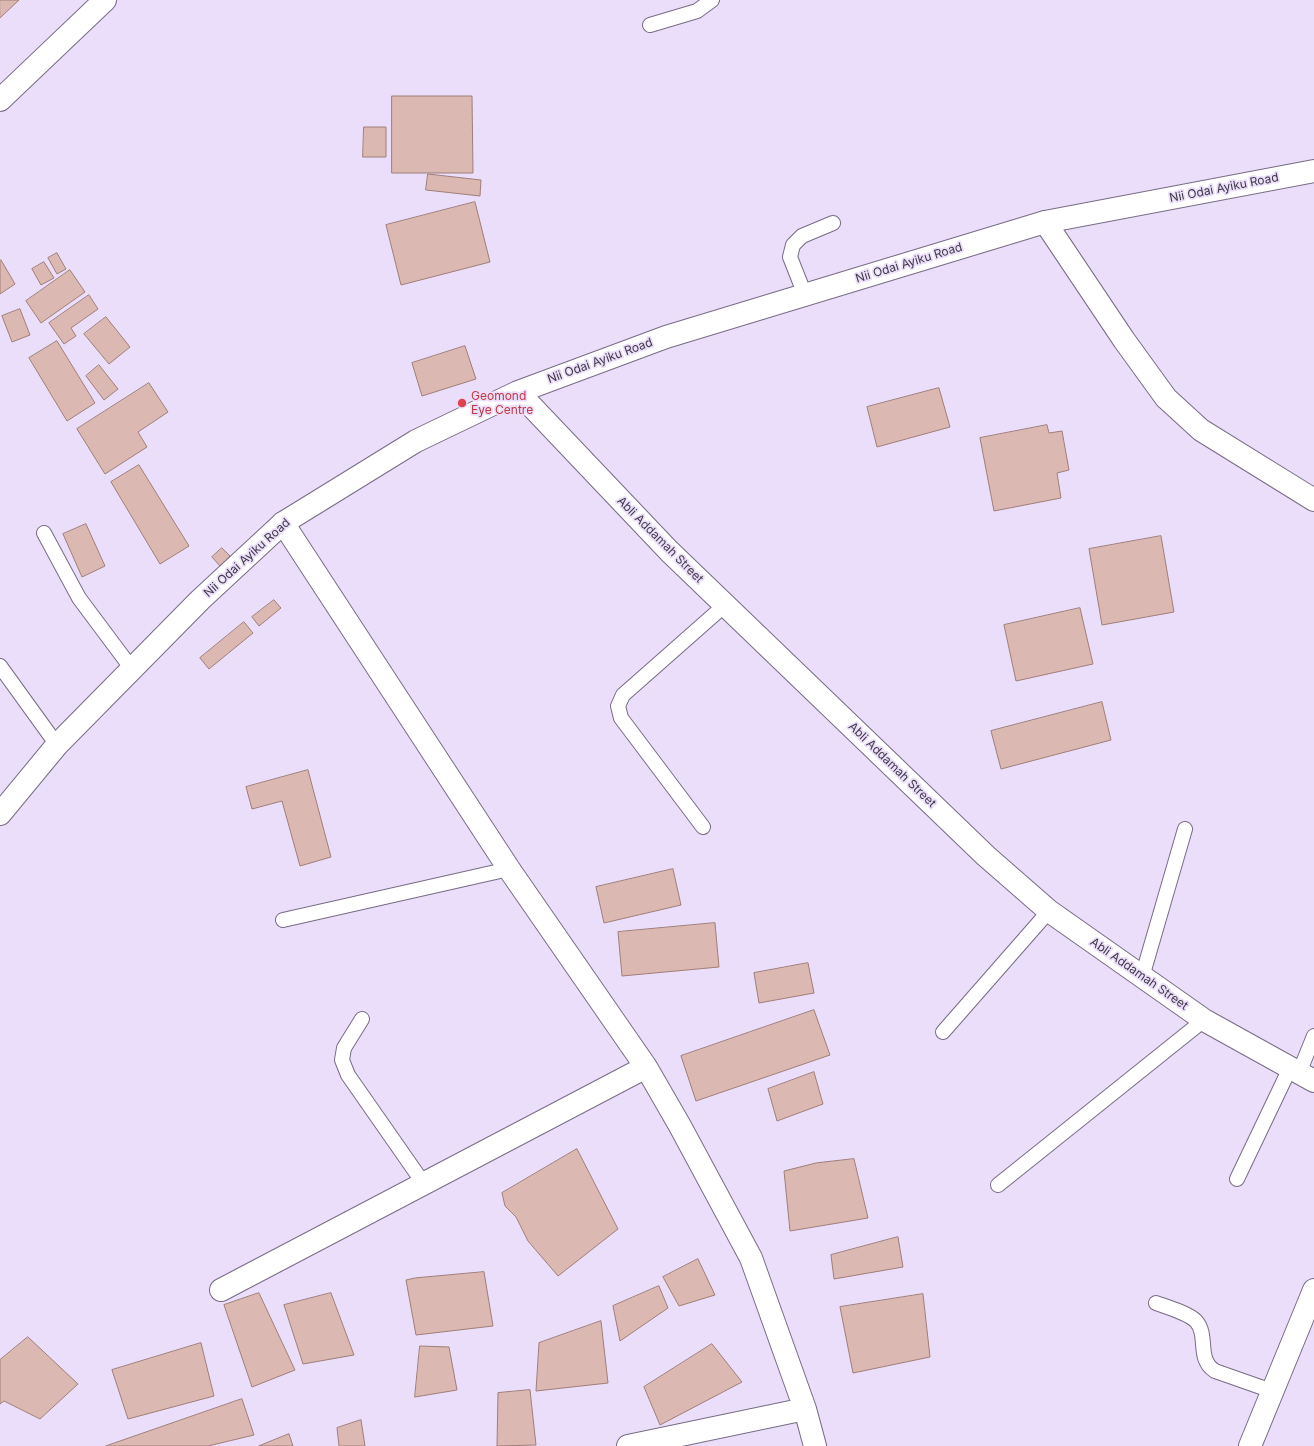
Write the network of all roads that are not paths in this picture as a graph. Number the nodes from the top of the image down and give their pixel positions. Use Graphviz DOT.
graph roads {
  1 [pos="105,0"];
  2 [pos="712,0"];
  3 [pos="650,25"];
  4 [pos="0,100"];
  5 [pos="1314,171"];
  6 [pos="1045,222"];
  7 [pos="832,223"];
  8 [pos="805,295"];
  9 [pos="518,392"];
  10 [pos="1314,500"];
  11 [pos="283,523"];
  12 [pos="44,533"];
  13 [pos="725,605"];
  14 [pos="0,668"];
  15 [pos="132,669"];
  16 [pos="57,745"];
  17 [pos="0,814"];
  18 [pos="703,827"];
  19 [pos="1185,829"];
  20 [pos="509,869"];
  21 [pos="1049,911"];
  22 [pos="283,920"];
  23 [pos="1142,977"];
  24 [pos="362,1018"];
  25 [pos="1204,1020"];
  26 [pos="943,1032"];
  27 [pos="1314,1036"];
  28 [pos="646,1067"];
  29 [pos="1301,1074"];
  30 [pos="1237,1179"];
  31 [pos="424,1184"];
  32 [pos="998,1185"];
  33 [pos="221,1290"];
  34 [pos="1314,1290"];
  35 [pos="1156,1303"];
  36 [pos="1272,1391"];
  37 [pos="804,1409"];
  38 [pos="628,1446"];
  39 [pos="815,1446"];
  40 [pos="1250,1446"];
  1 -- 4 [label="street"];
  2 -- 3 [label="lane"];
  5 -- 6 [label="street, Nii Odai Ayiku Road"];
  6 -- 8 [label="street, Nii Odai Ayiku Road"];
  6 -- 10 [label="street"];
  7 -- 8 [label="lane"];
  8 -- 9 [label="street, Nii Odai Ayiku Road"];
  9 -- 11 [label="street, Nii Odai Ayiku Road"];
  9 -- 13 [label="street, Abli Addamah Street"];
  11 -- 15 [label="street, Nii Odai Ayiku Road"];
  11 -- 20 [label="street"];
  12 -- 15 [label="lane"];
  13 -- 18 [label="lane"];
  13 -- 21 [label="street, Abli Addamah Street"];
  14 -- 16 [label="lane"];
  15 -- 16 [label="street, Nii Odai Ayiku Road"];
  16 -- 17 [label="street, Nii Odai Ayiku Road"];
  19 -- 23 [label="lane"];
  20 -- 22 [label="lane"];
  20 -- 28 [label="street"];
  21 -- 23 [label="street, Abli Addamah Street"];
  21 -- 26 [label="lane"];
  23 -- 25 [label="street, Abli Addamah Street"];
  24 -- 31 [label="lane"];
  25 -- 29 [label="street, Abli Addamah Street"];
  25 -- 32 [label="lane"];
  27 -- 29 [label="lane"];
  28 -- 31 [label="street"];
  28 -- 37 [label="street"];
  29 -- 30 [label="lane"];
  31 -- 33 [label="street"];
  34 -- 36 [label="street"];
  35 -- 36 [label="lane"];
  36 -- 40 [label="street"];
  37 -- 38 [label="street"];
  37 -- 39 [label="street"];
}
